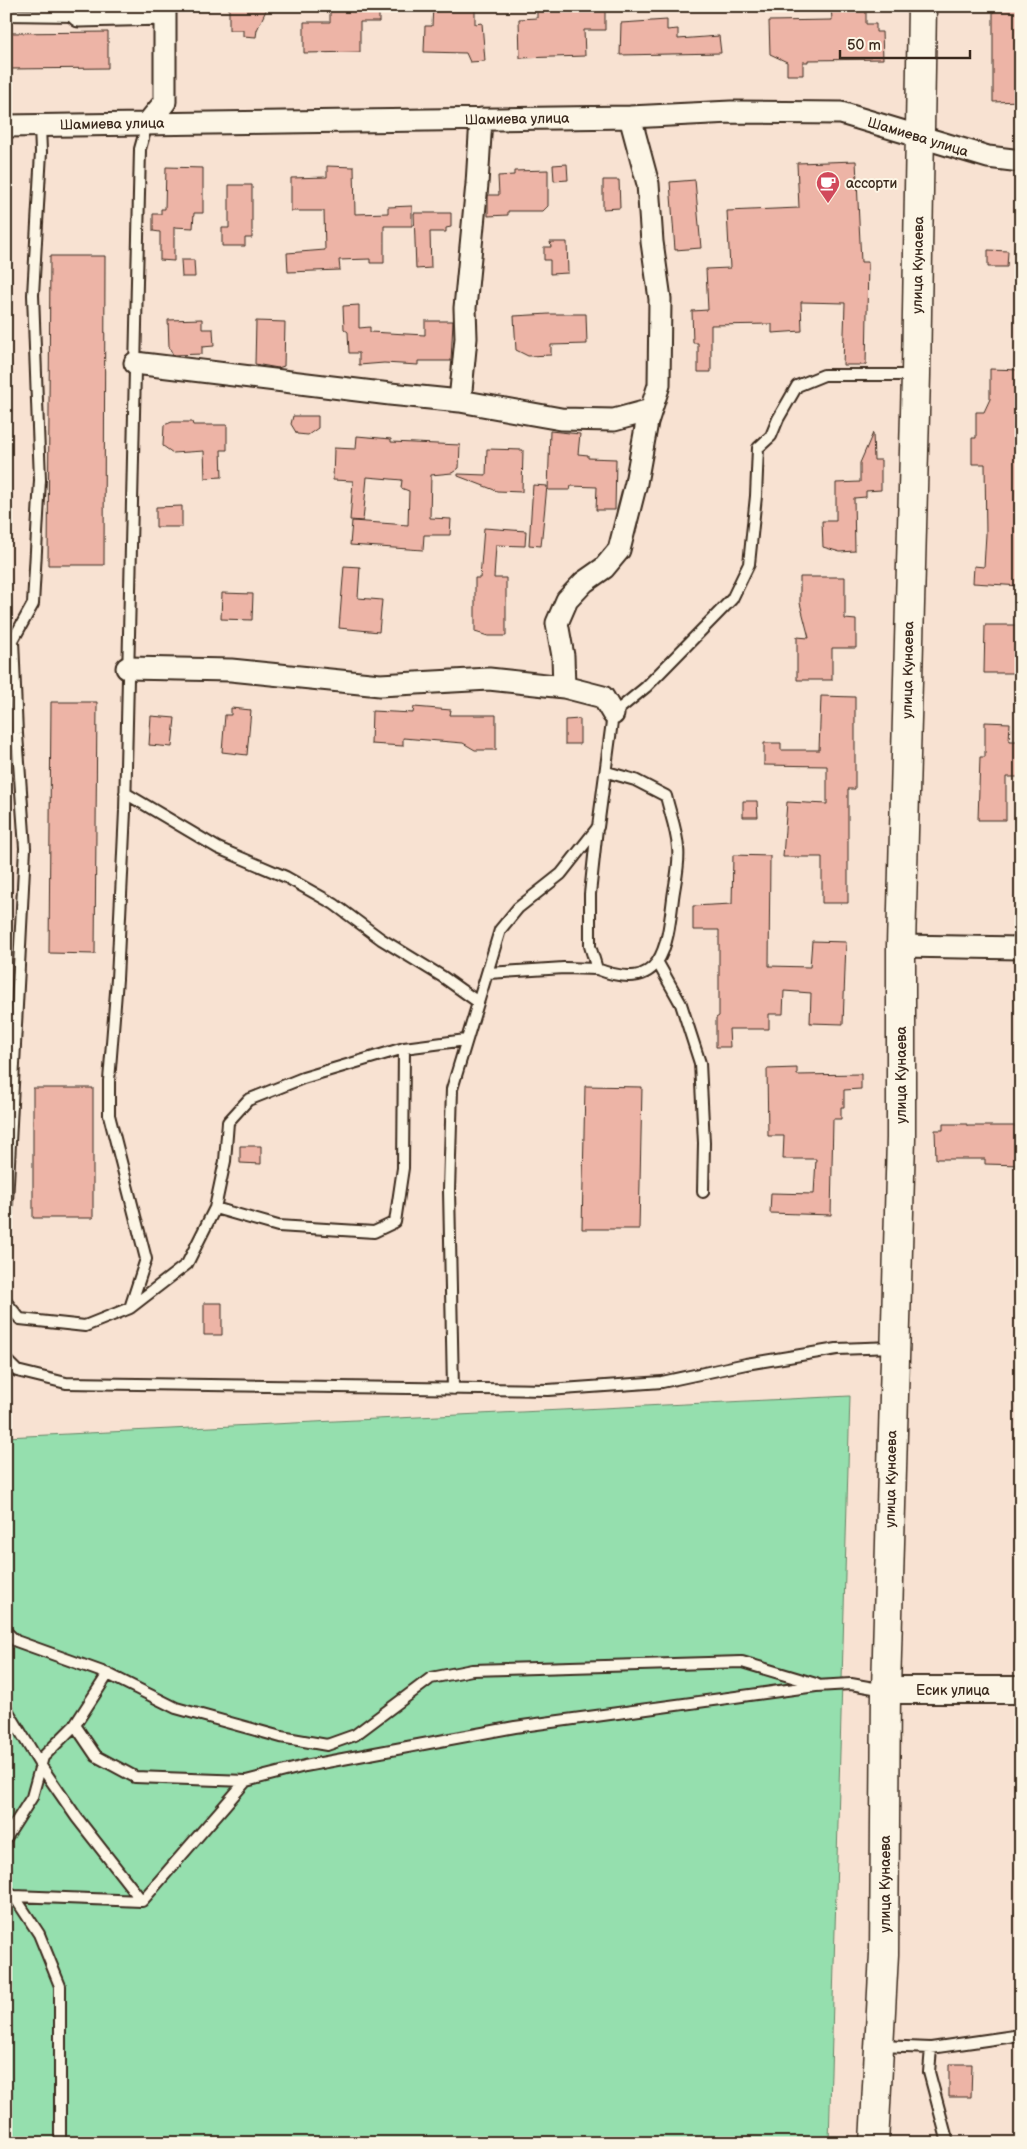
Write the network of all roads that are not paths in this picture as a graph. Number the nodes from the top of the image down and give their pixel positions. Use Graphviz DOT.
graph roads {
  1 [pos="922,6"];
  2 [pos="165,10"];
  3 [pos="74,11"];
  4 [pos="6,15"];
  5 [pos="630,117"];
  6 [pos="481,119"];
  7 [pos="147,124"];
  8 [pos="40,125"];
  9 [pos="6,126"];
  10 [pos="919,138"];
  11 [pos="1021,161"];
  12 [pos="135,363"];
  13 [pos="916,375"];
  14 [pos="460,401"];
  15 [pos="651,410"];
  16 [pos="127,668"];
  17 [pos="564,687"];
  18 [pos="613,714"];
  19 [pos="607,772"];
  20 [pos="125,793"];
  21 [pos="598,827"];
  22 [pos="901,946"];
  23 [pos="1021,948"];
  24 [pos="658,964"];
  25 [pos="597,968"];
  26 [pos="488,973"];
  27 [pos="478,1002"];
  28 [pos="466,1040"];
  29 [pos="404,1048"];
  30 [pos="703,1192"];
  31 [pos="215,1208"];
  32 [pos="6,1222"];
  33 [pos="6,1302"];
  34 [pos="130,1308"];
  35 [pos="894,1348"];
  36 [pos="6,1360"];
  37 [pos="454,1389"];
  38 [pos="6,1632"];
  39 [pos="108,1674"];
  40 [pos="822,1686"];
  41 [pos="886,1690"];
  42 [pos="1021,1690"];
  43 [pos="6,1708"];
  44 [pos="74,1725"];
  45 [pos="41,1766"];
  46 [pos="246,1781"];
  47 [pos="6,1838"];
  48 [pos="10,1894"];
  49 [pos="142,1901"];
  50 [pos="1021,2035"];
  51 [pos="879,2046"];
  52 [pos="931,2048"];
  53 [pos="60,2143"];
  54 [pos="874,2143"];
  55 [pos="948,2143"];
  1 -- 10 [label="main road, улица Кунаева"];
  2 -- 3 [label="street"];
  2 -- 7 [label="street"];
  3 -- 4 [label="lane"];
  5 -- 6 [label="street, Шамиева улица"];
  5 -- 10 [label="street, Шамиева улица"];
  5 -- 15 [label="street"];
  6 -- 7 [label="street, Шамиева улица"];
  6 -- 14 [label="street"];
  7 -- 8 [label="street, Шамиева улица"];
  7 -- 12 [label="lane"];
  8 -- 9 [label="street, Шамиева улица"];
  8 -- 32 [label="lane"];
  10 -- 11 [label="street, Шамиева улица"];
  10 -- 13 [label="main road, улица Кунаева"];
  12 -- 14 [label="street"];
  12 -- 16 [label="lane"];
  13 -- 18 [label="lane"];
  13 -- 22 [label="main road, улица Кунаева"];
  14 -- 15 [label="street"];
  15 -- 17 [label="street"];
  16 -- 17 [label="street"];
  16 -- 20 [label="lane"];
  17 -- 18 [label="street"];
  18 -- 19 [label="lane"];
  19 -- 21 [label="lane"];
  19 -- 24 [label="lane"];
  20 -- 27 [label="lane"];
  20 -- 34 [label="lane"];
  21 -- 25 [label="lane"];
  21 -- 26 [label="lane"];
  22 -- 23 [label="street"];
  22 -- 35 [label="main road, улица Кунаева"];
  24 -- 25 [label="lane"];
  24 -- 30 [label="lane"];
  25 -- 26 [label="lane"];
  26 -- 27 [label="lane"];
  27 -- 28 [label="lane"];
  28 -- 29 [label="lane"];
  28 -- 37 [label="lane"];
  29 -- 31 [label="lane"];
  29 -- 31 [label="lane"];
  31 -- 34 [label="lane"];
  33 -- 34 [label="lane"];
  35 -- 37 [label="lane"];
  35 -- 41 [label="main road, улица Кунаева"];
  36 -- 37 [label="lane"];
  38 -- 39 [label="lane"];
  39 -- 40 [label="lane"];
  39 -- 44 [label="lane"];
  40 -- 41 [label="lane"];
  40 -- 46 [label="lane"];
  41 -- 42 [label="street, Есик улица"];
  41 -- 51 [label="main road, улица Кунаева"];
  43 -- 45 [label="lane"];
  44 -- 45 [label="lane"];
  44 -- 46 [label="lane"];
  45 -- 47 [label="lane"];
  45 -- 49 [label="lane"];
  46 -- 49 [label="lane"];
  48 -- 49 [label="lane"];
  48 -- 53 [label="lane"];
  50 -- 52 [label="lane"];
  51 -- 52 [label="lane"];
  51 -- 54 [label="main road, улица Кунаева"];
  52 -- 55 [label="lane"];
}
